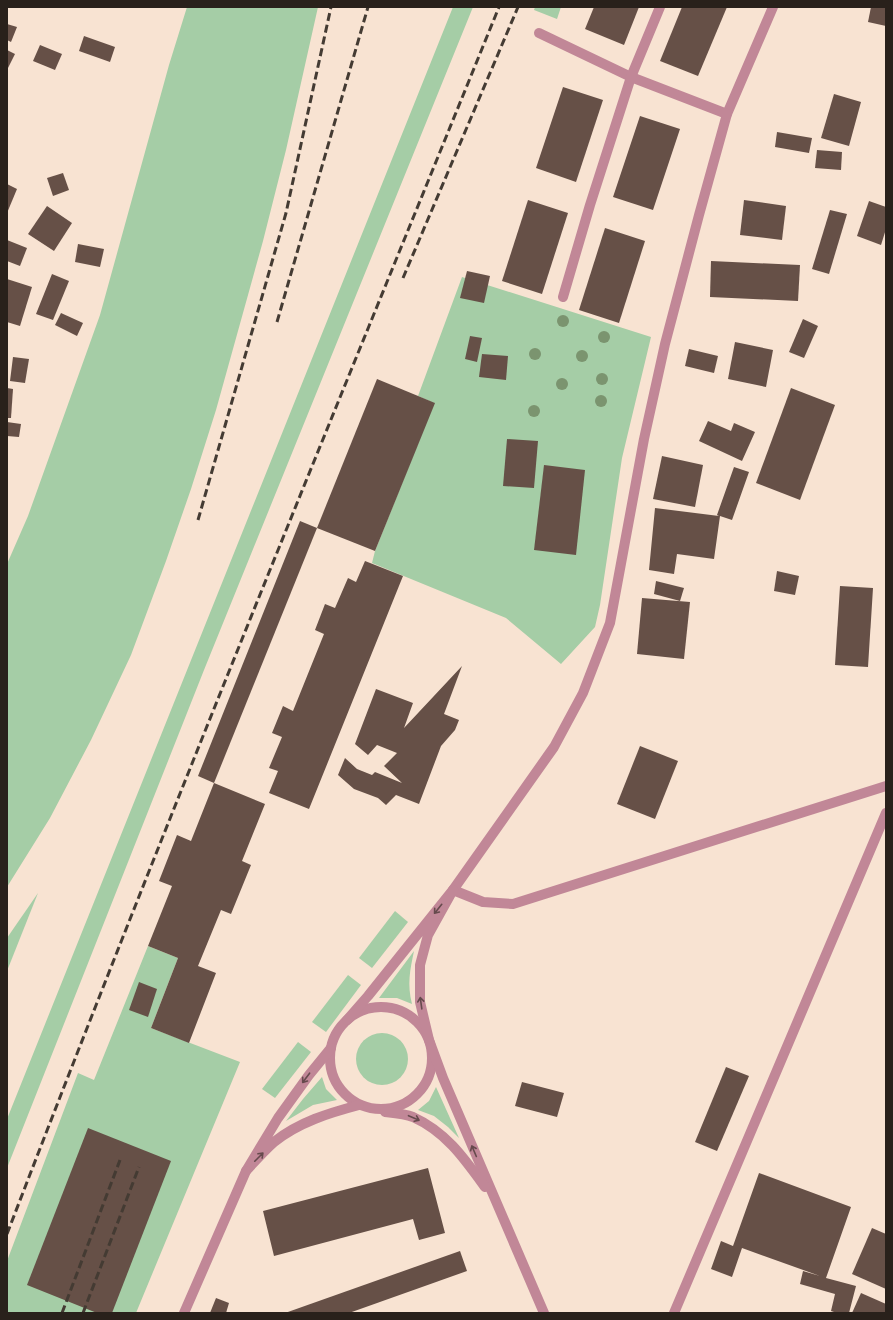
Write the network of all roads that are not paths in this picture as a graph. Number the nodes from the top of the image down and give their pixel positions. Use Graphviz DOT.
graph roads {
  1 [pos="660,7"];
  2 [pos="773,7"];
  3 [pos="539,33"];
  4 [pos="631,77"];
  5 [pos="727,114"];
  6 [pos="563,298"];
  7 [pos="886,786"];
  8 [pos="886,813"];
  9 [pos="453,890"];
  10 [pos="347,1020"];
  11 [pos="429,1040"];
  12 [pos="331,1048"];
  13 [pos="359,1105"];
  14 [pos="376,1110"];
  15 [pos="246,1171"];
  16 [pos="494,1200"];
  17 [pos="184,1313"];
  18 [pos="544,1313"];
  19 [pos="674,1313"];
  1 -- 4 [label="street"];
  2 -- 5 [label="street"];
  3 -- 4 [label="street"];
  4 -- 5 [label="street"];
  4 -- 6 [label="street"];
  5 -- 9 [label="street"];
  7 -- 9 [label="street"];
  8 -- 19 [label="street"];
  9 -- 10 [label="street, one-way"];
  11 -- 9 [label="street, one-way"];
  10 -- 11 [label="street"];
  10 -- 12 [label="street"];
  11 -- 14 [label="street"];
  16 -- 11 [label="street, one-way"];
  12 -- 13 [label="street"];
  12 -- 15 [label="street, one-way"];
  13 -- 14 [label="street"];
  15 -- 13 [label="street, one-way"];
  14 -- 16 [label="street, one-way"];
  15 -- 17 [label="street"];
  16 -- 18 [label="street"];
}
